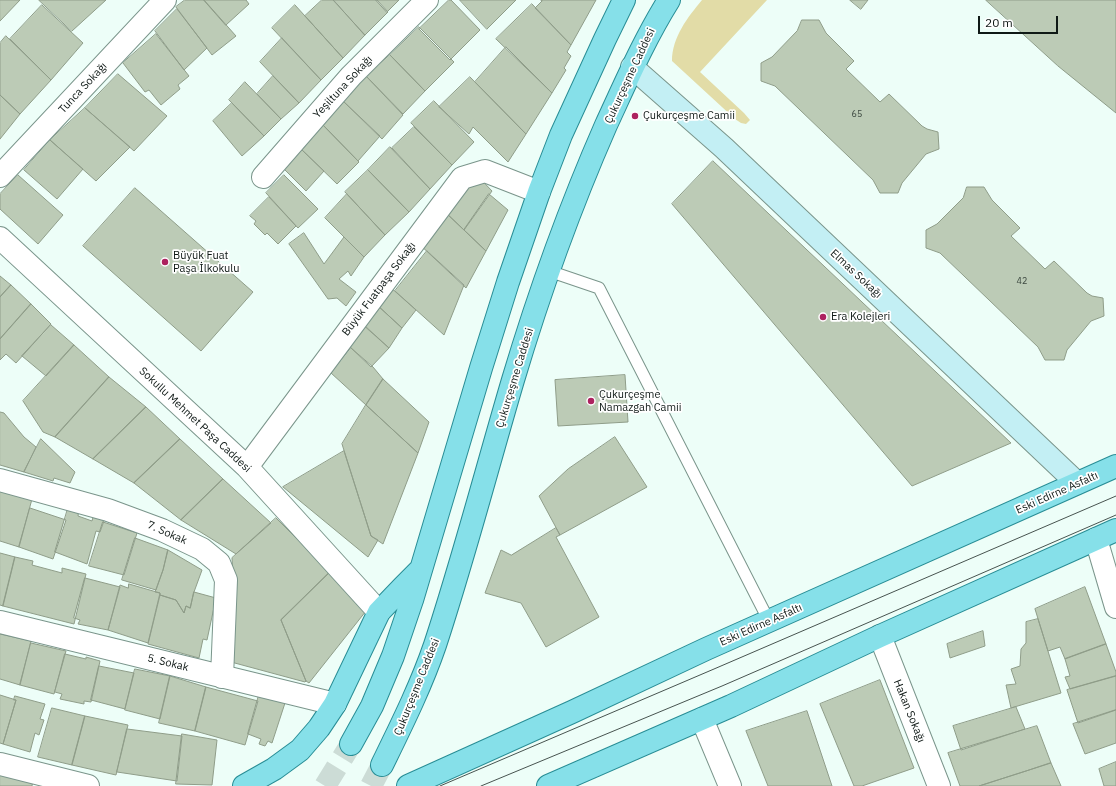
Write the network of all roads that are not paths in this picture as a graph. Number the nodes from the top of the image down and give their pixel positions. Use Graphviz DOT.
graph roads {
  1 [pos="165,0"];
  2 [pos="427,0"];
  3 [pos="624,0"];
  4 [pos="669,0"];
  5 [pos="632,67"];
  6 [pos="0,176"];
  7 [pos="263,177"];
  8 [pos="540,192"];
  9 [pos="0,238"];
  10 [pos="549,271"];
  11 [pos="1116,466"];
  12 [pos="247,468"];
  13 [pos="0,480"];
  14 [pos="1078,483"];
  15 [pos="1116,530"];
  16 [pos="1096,539"];
  17 [pos="420,571"];
  18 [pos="1116,607"];
  19 [pos="379,612"];
  20 [pos="769,621"];
  21 [pos="0,622"];
  22 [pos="880,636"];
  23 [pos="222,677"];
  24 [pos="335,704"];
  25 [pos="702,719"];
  26 [pos="351,744"];
  27 [pos="0,764"];
  28 [pos="382,765"];
  29 [pos="88,786"];
  30 [pos="244,786"];
  31 [pos="408,786"];
  32 [pos="548,786"];
  33 [pos="730,786"];
  34 [pos="939,786"];
  1 -- 6 [label="street, Tunca Sokağı"];
  2 -- 7 [label="street, Yeşiltuna Sokağı"];
  3 -- 8 [label="main road"];
  4 -- 5 [label="main road, Çukurçeşme Caddesi"];
  5 -- 10 [label="main road, Çukurçeşme Caddesi"];
  5 -- 14 [label="main road, Elmas Sokağı"];
  8 -- 12 [label="street, Büyük Fuatpaşa Sokağı"];
  8 -- 17 [label="main road"];
  9 -- 12 [label="street, Sokullu Mehmet Paşa Caddesi"];
  10 -- 20 [label="lane"];
  10 -- 28 [label="main road, Çukurçeşme Caddesi"];
  11 -- 14 [label="main road, Eski Edirne Asfaltı"];
  12 -- 19 [label="street, Sokullu Mehmet Paşa Caddesi"];
  13 -- 23 [label="street, 7. Sokak"];
  14 -- 20 [label="main road, Eski Edirne Asfaltı"];
  15 -- 16 [label="main road"];
  16 -- 18 [label="street"];
  16 -- 22 [label="main road"];
  17 -- 19 [label="main road"];
  17 -- 26 [label="main road"];
  19 -- 24 [label="main road"];
  20 -- 31 [label="main road, Eski Edirne Asfaltı"];
  21 -- 23 [label="street, 5. Sokak"];
  22 -- 25 [label="main road"];
  22 -- 34 [label="street, Hakan Sokağı"];
  23 -- 24 [label="street, 5. Sokak"];
  24 -- 30 [label="main road"];
  25 -- 32 [label="main road"];
  25 -- 33 [label="street"];
  27 -- 29 [label="street"];
}
